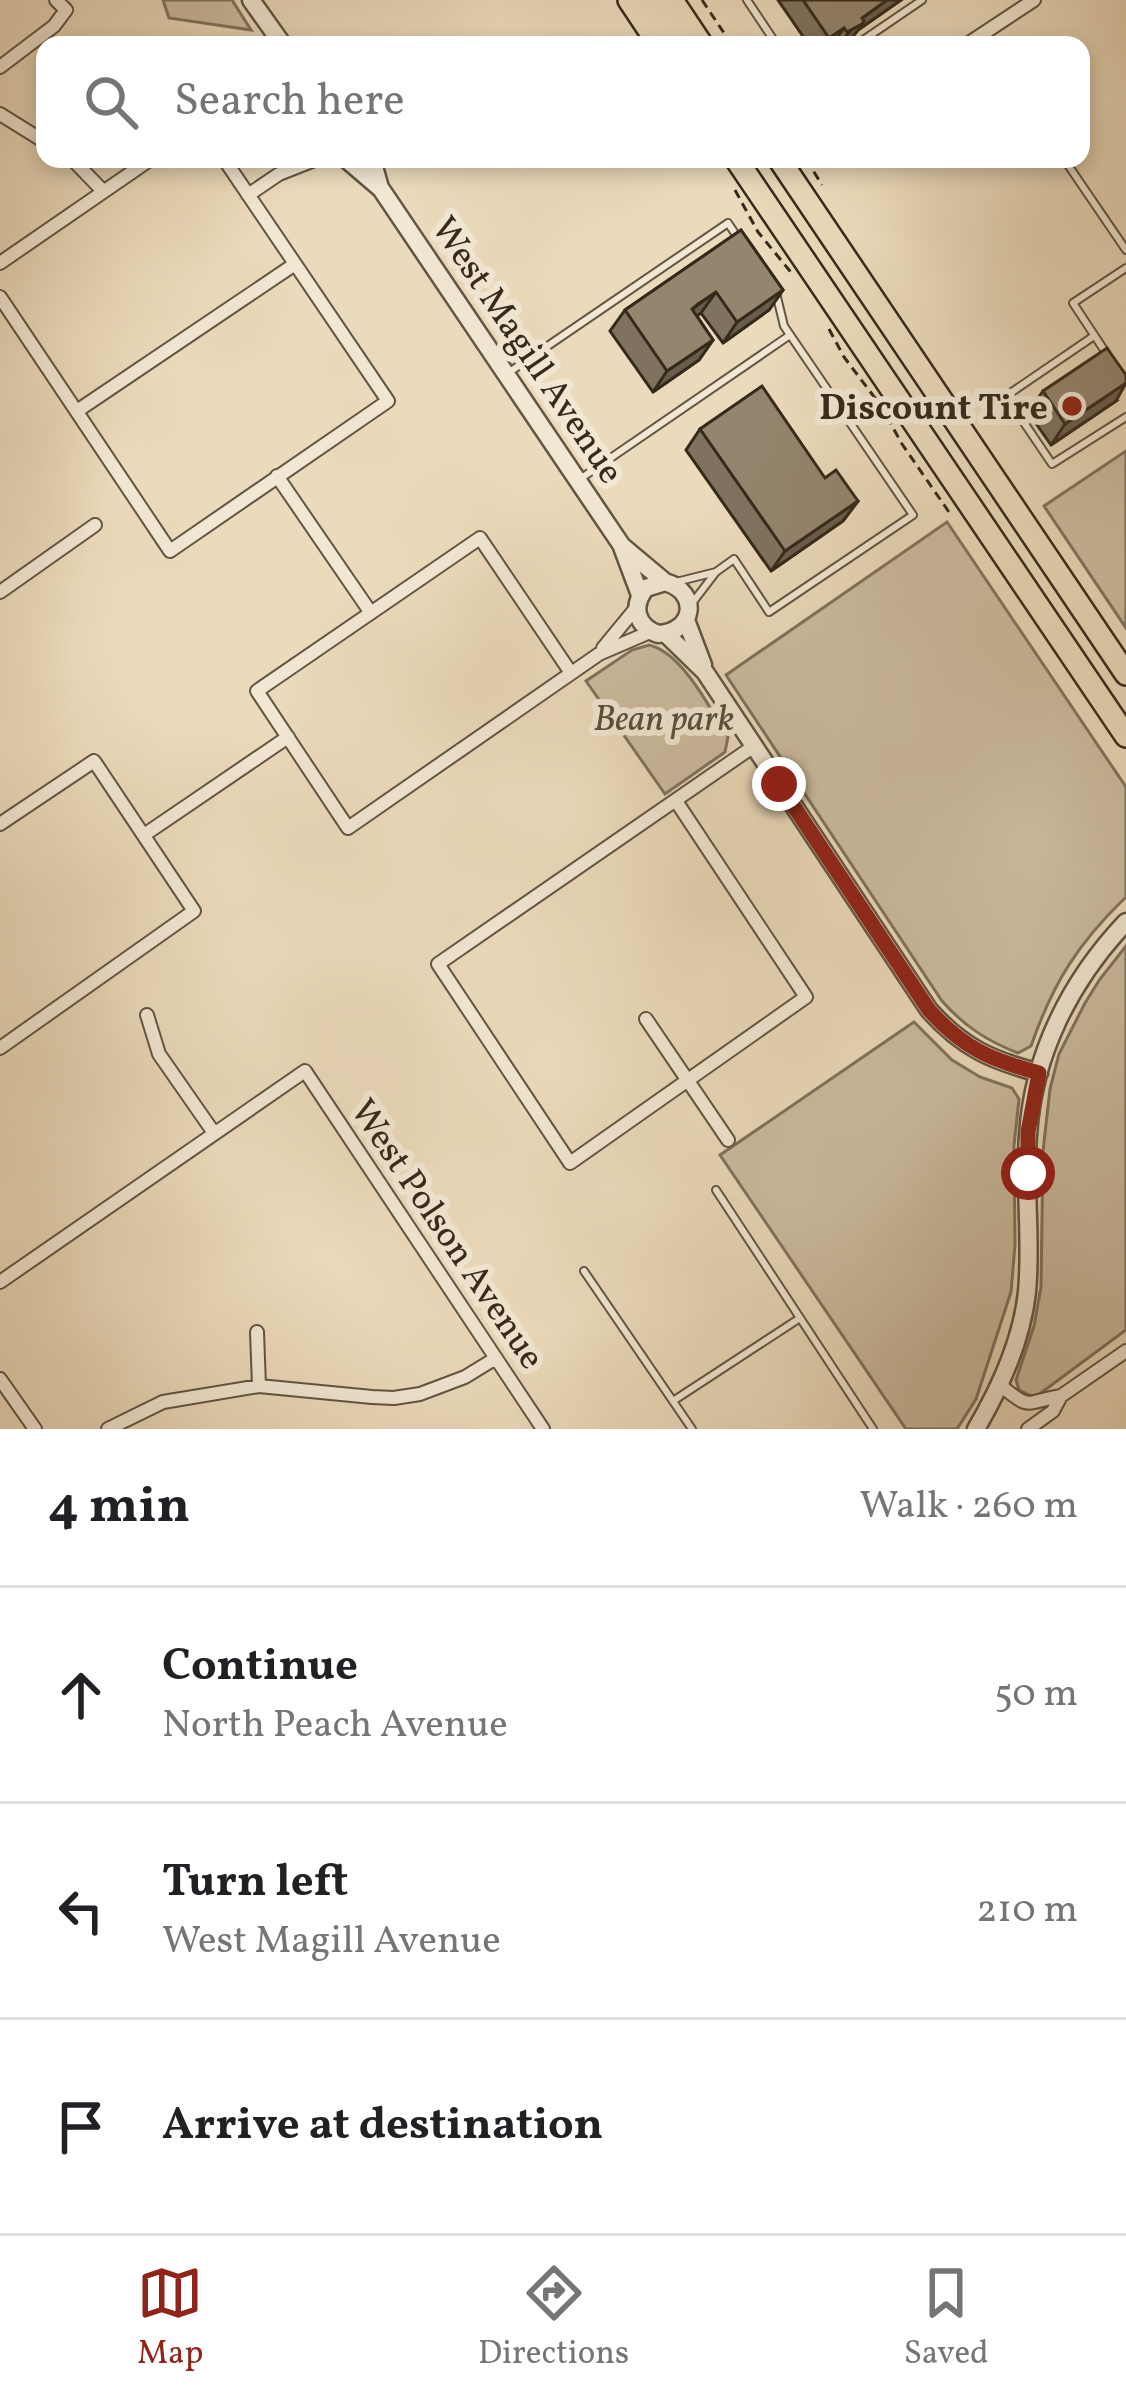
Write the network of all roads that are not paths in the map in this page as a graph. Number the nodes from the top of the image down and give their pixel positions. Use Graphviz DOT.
graph roads {
  1 [pos="251,0"];
  2 [pos="628,0"];
  3 [pos="649,0"];
  4 [pos="672,0"];
  5 [pos="747,0"];
  6 [pos="922,0"];
  7 [pos="1034,0"];
  8 [pos="61,5"];
  9 [pos="41,36"];
  10 [pos="277,36"];
  11 [pos="653,36"];
  12 [pos="674,36"];
  13 [pos="696,36"];
  14 [pos="771,36"];
  15 [pos="869,36"];
  16 [pos="990,36"];
  17 [pos="36,40"];
  18 [pos="0,67"];
  19 [pos="0,113"];
  20 [pos="36,136"];
  21 [pos="81,168"];
  22 [pos="138,168"];
  23 [pos="230,168"];
  24 [pos="284,168"];
  25 [pos="294,168"];
  26 [pos="356,168"];
  27 [pos="375,168"];
  28 [pos="742,168"];
  29 [pos="783,168"];
  30 [pos="1070,168"];
  31 [pos="279,174"];
  32 [pos="381,189"];
  33 [pos="103,191"];
  34 [pos="248,195"];
  35 [pos="740,241"];
  36 [pos="1126,250"];
  37 [pos="0,263"];
  38 [pos="295,264"];
  39 [pos="1126,268"];
  40 [pos="764,276"];
  41 [pos="0,297"];
  42 [pos="790,335"];
  43 [pos="1094,336"];
  44 [pos="1115,367"];
  45 [pos="506,375"];
  46 [pos="76,411"];
  47 [pos="1126,417"];
  48 [pos="277,476"];
  49 [pos="578,480"];
  50 [pos="95,525"];
  51 [pos="622,546"];
  52 [pos="716,572"];
  53 [pos="669,583"];
  54 [pos="0,592"];
  55 [pos="638,602"];
  56 [pos="371,613"];
  57 [pos="688,614"];
  58 [pos="658,633"];
  59 [pos="598,654"];
  60 [pos="705,672"];
  61 [pos="571,673"];
  62 [pos="1126,674"];
  63 [pos="1126,736"];
  64 [pos="288,737"];
  65 [pos="754,746"];
  66 [pos="676,801"];
  67 [pos="0,824"];
  68 [pos="144,835"];
  69 [pos="1126,922"];
  70 [pos="147,1015"];
  71 [pos="646,1019"];
  72 [pos="0,1048"];
  73 [pos="1039,1073"];
  74 [pos="688,1080"];
  75 [pos="214,1133"];
  76 [pos="728,1140"];
  77 [pos="716,1190"];
  78 [pos="584,1271"];
  79 [pos="0,1282"];
  80 [pos="800,1318"];
  81 [pos="257,1332"];
  82 [pos="1124,1356"];
  83 [pos="496,1358"];
  84 [pos="0,1379"];
  85 [pos="1000,1384"];
  86 [pos="259,1386"];
  87 [pos="1061,1396"];
  88 [pos="673,1401"];
  89 [pos="35,1429"];
  90 [pos="108,1429"];
  91 [pos="543,1429"];
  92 [pos="692,1429"];
  93 [pos="874,1429"];
  94 [pos="976,1429"];
  95 [pos="1028,1429"];
  1 -- 10 [label="street"];
  2 -- 11 [label="main road"];
  3 -- 12 [label="main road"];
  4 -- 13 [label="main road"];
  5 -- 14 [label="lane"];
  6 -- 15 [label="lane"];
  7 -- 16 [label="street"];
  8 -- 9 [label="street"];
  17 -- 18 [label="street"];
  19 -- 20 [label="street"];
  21 -- 33 [label="street"];
  22 -- 33 [label="street"];
  23 -- 34 [label="street"];
  24 -- 31 [label="street"];
  25 -- 31 [label="street"];
  26 -- 32 [label="street, West Magill Avenue"];
  27 -- 32 [label="street, West Magill Avenue"];
  28 -- 63 [label="main road"];
  29 -- 62 [label="main road"];
  30 -- 36 [label="lane"];
  31 -- 34 [label="street"];
  32 -- 45 [label="street, West Magill Avenue"];
  33 -- 37 [label="street"];
  34 -- 38 [label="street"];
  35 -- 45 [label="lane"];
  38 -- 46 [label="street"];
  38 -- 48 [label="street"];
  39 -- 43 [label="lane"];
  40 -- 42 [label="lane"];
  41 -- 46 [label="street"];
  42 -- 49 [label="lane"];
  42 -- 52 [label="lane"];
  43 -- 44 [label="lane"];
  43 -- 47 [label="lane"];
  45 -- 49 [label="street, West Magill Avenue"];
  46 -- 48 [label="street"];
  48 -- 56 [label="street"];
  49 -- 51 [label="street, West Magill Avenue"];
  50 -- 54 [label="street"];
  51 -- 53 [label="street, West Magill Avenue"];
  51 -- 55 [label="street, West Magill Avenue"];
  52 -- 53 [label="lane"];
  52 -- 57 [label="lane"];
  53 -- 55 [label="street"];
  53 -- 57 [label="street"];
  55 -- 58 [label="street"];
  55 -- 59 [label="street"];
  56 -- 61 [label="street"];
  56 -- 64 [label="street"];
  57 -- 58 [label="street"];
  57 -- 60 [label="street"];
  58 -- 59 [label="street"];
  58 -- 60 [label="street"];
  59 -- 61 [label="street"];
  60 -- 65 [label="street"];
  61 -- 64 [label="street"];
  64 -- 68 [label="street"];
  65 -- 66 [label="street"];
  65 -- 73 [label="street"];
  66 -- 74 [label="street"];
  66 -- 74 [label="street"];
  67 -- 68 [label="street"];
  68 -- 72 [label="street"];
  69 -- 73 [label="street"];
  70 -- 75 [label="street"];
  71 -- 74 [label="street"];
  73 -- 85 [label="street"];
  74 -- 76 [label="street"];
  75 -- 79 [label="street"];
  75 -- 83 [label="street, West Polson Avenue"];
  77 -- 80 [label="lane"];
  78 -- 88 [label="lane"];
  80 -- 88 [label="lane"];
  80 -- 93 [label="lane"];
  81 -- 86 [label="street"];
  82 -- 87 [label="street"];
  83 -- 86 [label="street"];
  83 -- 91 [label="street, West Polson Avenue"];
  84 -- 89 [label="street"];
  85 -- 87 [label="street"];
  85 -- 94 [label="street"];
  86 -- 90 [label="street"];
  87 -- 95 [label="street"];
  88 -- 92 [label="lane"];
}
